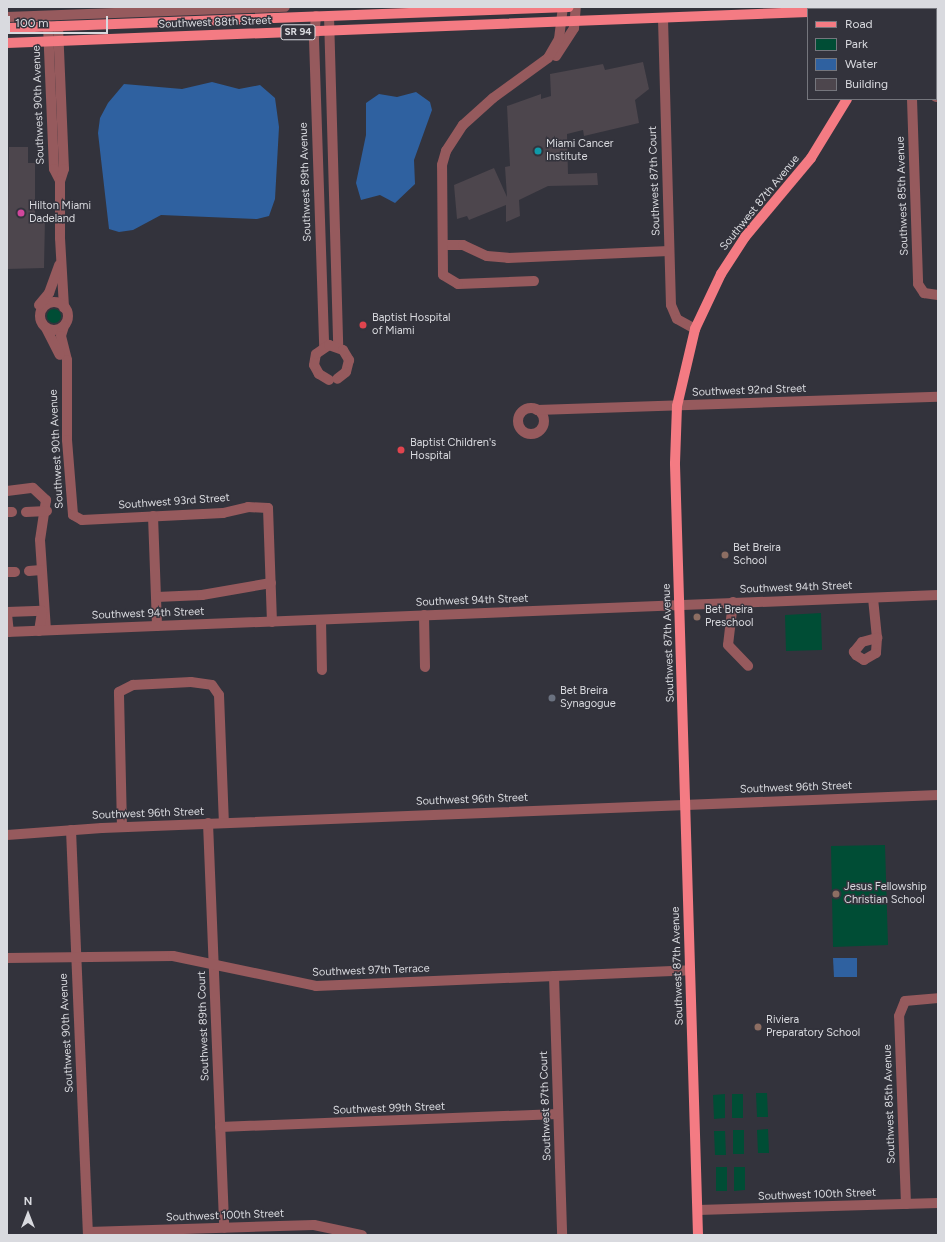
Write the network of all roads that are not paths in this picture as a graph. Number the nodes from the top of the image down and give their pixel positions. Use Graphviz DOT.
graph roads {
  1 [pos="285,7"];
  2 [pos="563,7"];
  3 [pos="569,7"];
  4 [pos="576,7"];
  5 [pos="165,9"];
  6 [pos="468,9"];
  7 [pos="379,11"];
  8 [pos="807,12"];
  9 [pos="316,16"];
  10 [pos="329,16"];
  11 [pos="7,17"];
  12 [pos="663,19"];
  13 [pos="165,22"];
  14 [pos="562,22"];
  15 [pos="575,22"];
  16 [pos="53,26"];
  17 [pos="469,26"];
  18 [pos="7,28"];
  19 [pos="329,31"];
  20 [pos="317,32"];
  21 [pos="179,37"];
  22 [pos="54,41"];
  23 [pos="7,43"];
  24 [pos="847,100"];
  25 [pos="912,100"];
  26 [pos="489,104"];
  27 [pos="442,244"];
  28 [pos="669,251"];
  29 [pos="60,261"];
  30 [pos="534,281"];
  31 [pos="61,283"];
  32 [pos="938,295"];
  33 [pos="44,304"];
  34 [pos="64,308"];
  35 [pos="64,326"];
  36 [pos="46,328"];
  37 [pos="695,329"];
  38 [pos="324,346"];
  39 [pos="338,346"];
  40 [pos="65,371"];
  41 [pos="938,397"];
  42 [pos="677,406"];
  43 [pos="537,410"];
  44 [pos="561,411"];
  45 [pos="544,420"];
  46 [pos="7,491"];
  47 [pos="47,511"];
  48 [pos="26,512"];
  49 [pos="153,516"];
  50 [pos="82,520"];
  51 [pos="41,570"];
  52 [pos="29,571"];
  53 [pos="270,583"];
  54 [pos="938,596"];
  55 [pos="157,597"];
  56 [pos="873,598"];
  57 [pos="733,602"];
  58 [pos="680,605"];
  59 [pos="42,611"];
  60 [pos="7,613"];
  61 [pos="424,615"];
  62 [pos="321,620"];
  63 [pos="272,622"];
  64 [pos="157,626"];
  65 [pos="43,631"];
  66 [pos="8,632"];
  67 [pos="877,638"];
  68 [pos="748,666"];
  69 [pos="425,667"];
  70 [pos="322,670"];
  71 [pos="938,795"];
  72 [pos="686,803"];
  73 [pos="208,823"];
  74 [pos="224,823"];
  75 [pos="122,827"];
  76 [pos="71,830"];
  77 [pos="7,835"];
  78 [pos="7,958"];
  79 [pos="76,959"];
  80 [pos="214,967"];
  81 [pos="690,970"];
  82 [pos="554,976"];
  83 [pos="938,998"];
  84 [pos="558,1114"];
  85 [pos="220,1128"];
  86 [pos="938,1203"];
  87 [pos="906,1204"];
  88 [pos="698,1210"];
  89 [pos="224,1231"];
  90 [pos="88,1234"];
  91 [pos="362,1235"];
  92 [pos="562,1235"];
  93 [pos="698,1235"];
  1 -- 5 [label="street, Southwest 88th Street"];
  2 -- 3 [label="main road, Southwest 88th Street / SR 94"];
  2 -- 6 [label="main road, Southwest 88th Street / SR 94"];
  2 -- 14 [label="street"];
  4 -- 15 [label="street"];
  5 -- 11 [label="street, Southwest 88th Street"];
  5 -- 13 [label="street"];
  6 -- 7 [label="main road, Southwest 88th Street / SR 94"];
  6 -- 17 [label="main road"];
  7 -- 10 [label="main road, Southwest 88th Street / SR 94"];
  8 -- 12 [label="main road, Southwest 88th Street / SR 94"];
  9 -- 10 [label="main road, Southwest 88th Street / SR 94"];
  9 -- 13 [label="main road, Southwest 88th Street / SR 94"];
  9 -- 20 [label="street, Southwest 89th Avenue"];
  10 -- 19 [label="street"];
  12 -- 15 [label="main road, Southwest 88th Street / SR 94"];
  12 -- 28 [label="street, Southwest 87th Court"];
  13 -- 16 [label="main road, Southwest 88th Street / SR 94"];
  13 -- 21 [label="main road"];
  14 -- 15 [label="main road, Southwest 88th Street / SR 94"];
  14 -- 17 [label="main road, Southwest 88th Street / SR 94"];
  14 -- 26 [label="street"];
  15 -- 26 [label="street"];
  16 -- 18 [label="main road, Southwest 88th Street / SR 94"];
  16 -- 22 [label="street, Southwest 90th Avenue"];
  17 -- 19 [label="main road, Southwest 88th Street / SR 94"];
  19 -- 20 [label="main road, Southwest 88th Street / SR 94"];
  19 -- 39 [label="street"];
  20 -- 21 [label="main road, Southwest 88th Street / SR 94"];
  20 -- 38 [label="street, Southwest 89th Avenue"];
  21 -- 22 [label="main road, Southwest 88th Street / SR 94"];
  22 -- 23 [label="main road, Southwest 88th Street / SR 94"];
  22 -- 29 [label="street, Southwest 90th Avenue"];
  24 -- 37 [label="main road, Southwest 87th Avenue"];
  25 -- 32 [label="street, Southwest 85th Avenue"];
  26 -- 27 [label="street"];
  27 -- 28 [label="street"];
  27 -- 30 [label="street"];
  28 -- 37 [label="street, Southwest 87th Court"];
  29 -- 31 [label="street, Southwest 90th Avenue"];
  29 -- 33 [label="street, Southwest 90th Avenue"];
  31 -- 33 [label="street"];
  31 -- 34 [label="street, Southwest 90th Avenue"];
  33 -- 34 [label="street"];
  33 -- 36 [label="street"];
  34 -- 35 [label="street"];
  35 -- 36 [label="street"];
  35 -- 40 [label="street, Southwest 90th Avenue"];
  36 -- 40 [label="street, Southwest 90th Avenue"];
  37 -- 42 [label="main road, Southwest 87th Avenue"];
  38 -- 39 [label="street"];
  38 -- 39 [label="street"];
  40 -- 50 [label="street, Southwest 90th Avenue"];
  41 -- 42 [label="street, Southwest 92nd Street"];
  42 -- 44 [label="street, Southwest 92nd Street"];
  42 -- 58 [label="main road, Southwest 87th Avenue"];
  43 -- 44 [label="street, Southwest 92nd Street"];
  43 -- 45 [label="street"];
  43 -- 45 [label="street"];
  44 -- 45 [label="street, Southwest 92nd Street"];
  46 -- 47 [label="street"];
  47 -- 48 [label="street"];
  47 -- 51 [label="street"];
  49 -- 50 [label="street, Southwest 93rd Street"];
  49 -- 53 [label="street, Southwest 93rd Street"];
  49 -- 55 [label="street"];
  51 -- 52 [label="street"];
  51 -- 59 [label="street"];
  53 -- 55 [label="street"];
  53 -- 63 [label="street"];
  54 -- 56 [label="street, Southwest 94th Street"];
  55 -- 64 [label="street"];
  56 -- 57 [label="street, Southwest 94th Street"];
  56 -- 67 [label="street"];
  57 -- 58 [label="street, Southwest 94th Street"];
  57 -- 68 [label="street"];
  58 -- 61 [label="street, Southwest 94th Street"];
  58 -- 72 [label="main road, Southwest 87th Avenue"];
  59 -- 60 [label="street"];
  59 -- 65 [label="street"];
  60 -- 66 [label="street"];
  61 -- 62 [label="street, Southwest 94th Street"];
  61 -- 69 [label="street"];
  62 -- 63 [label="street, Southwest 94th Street"];
  62 -- 70 [label="street"];
  63 -- 64 [label="street, Southwest 94th Street"];
  64 -- 65 [label="street, Southwest 94th Street"];
  65 -- 66 [label="street, Southwest 94th Street"];
  71 -- 72 [label="street, Southwest 96th Street"];
  72 -- 74 [label="street, Southwest 96th Street"];
  72 -- 81 [label="main road, Southwest 87th Avenue"];
  73 -- 74 [label="street, Southwest 96th Street"];
  73 -- 75 [label="street, Southwest 96th Street"];
  73 -- 80 [label="street, Southwest 89th Court"];
  74 -- 75 [label="street"];
  75 -- 76 [label="street, Southwest 96th Street"];
  76 -- 77 [label="street, Southwest 96th Street"];
  76 -- 79 [label="street, Southwest 90th Avenue"];
  78 -- 79 [label="street, Southwest 97th Terrace"];
  79 -- 80 [label="street, Southwest 97th Terrace"];
  79 -- 90 [label="street, Southwest 90th Avenue"];
  80 -- 82 [label="street, Southwest 97th Terrace"];
  80 -- 85 [label="street, Southwest 89th Court"];
  81 -- 82 [label="street, Southwest 97th Terrace"];
  81 -- 88 [label="main road, Southwest 87th Avenue"];
  82 -- 84 [label="street, Southwest 87th Court"];
  83 -- 87 [label="street, Southwest 85th Avenue"];
  84 -- 85 [label="street, Southwest 99th Street"];
  84 -- 92 [label="street, Southwest 87th Court"];
  85 -- 89 [label="street, Southwest 89th Court"];
  86 -- 87 [label="street, Southwest 100th Street"];
  87 -- 88 [label="street, Southwest 100th Street"];
  88 -- 93 [label="main road, Southwest 87th Avenue"];
  89 -- 90 [label="street, Southwest 100th Street"];
  89 -- 91 [label="street, Southwest 100th Street"];
}
